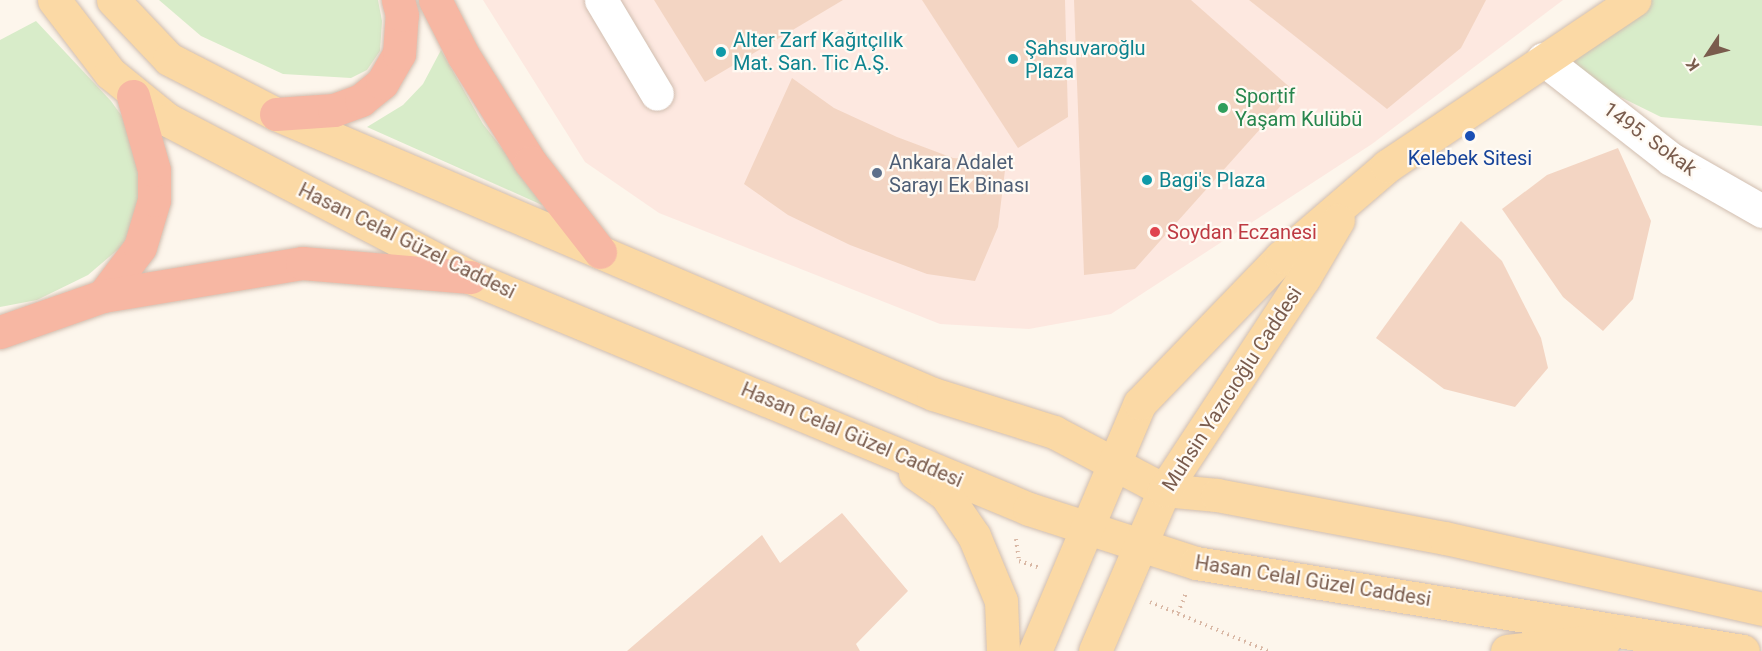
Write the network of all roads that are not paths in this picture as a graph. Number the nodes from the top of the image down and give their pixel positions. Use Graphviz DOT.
graph roads {
  1 [pos="54,0"];
  2 [pos="398,0"];
  3 [pos="435,0"];
  4 [pos="601,0"];
  5 [pos="1629,2"];
  6 [pos="120,9"];
  7 [pos="1543,59"];
  8 [pos="657,93"];
  9 [pos="133,96"];
  10 [pos="276,114"];
  11 [pos="1351,197"];
  12 [pos="1762,211"];
  13 [pos="600,252"];
  14 [pos="470,277"];
  15 [pos="103,296"];
  16 [pos="0,332"];
  17 [pos="871,443"];
  18 [pos="1112,463"];
  19 [pos="1164,490"];
  20 [pos="1086,530"];
  21 [pos="1142,547"];
  22 [pos="1762,609"];
  23 [pos="1644,635"];
  24 [pos="1003,651"];
  25 [pos="1035,651"];
  26 [pos="1095,651"];
  27 [pos="1507,651"];
  28 [pos="1743,651"];
  1 -- 9 [label="main road, Hasan Celal Güzel Caddesi"];
  2 -- 10 [label="highway"];
  3 -- 13 [label="highway"];
  4 -- 8 [label="street"];
  5 -- 7 [label="main road, Muhsin Yazıcıoğlu Caddesi"];
  6 -- 10 [label="main road"];
  7 -- 11 [label="main road, Muhsin Yazıcıoğlu Caddesi"];
  7 -- 12 [label="street, 1495. Sokak"];
  9 -- 14 [label="main road, Hasan Celal Güzel Caddesi"];
  9 -- 15 [label="highway"];
  10 -- 13 [label="main road"];
  11 -- 18 [label="main road, Muhsin Yazıcıoğlu Caddesi"];
  11 -- 19 [label="main road, Muhsin Yazıcıoğlu Caddesi"];
  13 -- 18 [label="main road"];
  14 -- 15 [label="highway"];
  14 -- 17 [label="main road, Hasan Celal Güzel Caddesi"];
  15 -- 16 [label="highway"];
  17 -- 20 [label="main road, Hasan Celal Güzel Caddesi"];
  17 -- 24 [label="main road"];
  18 -- 19 [label="main road"];
  18 -- 20 [label="main road, Muhsin Yazıcıoğlu Caddesi"];
  19 -- 21 [label="main road, Muhsin Yazıcıoğlu Caddesi"];
  19 -- 22 [label="main road"];
  20 -- 21 [label="main road, Hasan Celal Güzel Caddesi"];
  20 -- 25 [label="main road, Muhsin Yazıcıoğlu Caddesi"];
  21 -- 23 [label="main road, Hasan Celal Güzel Caddesi"];
  21 -- 26 [label="main road, Muhsin Yazıcıoğlu Caddesi"];
  23 -- 27 [label="main road"];
  23 -- 28 [label="main road, Hasan Celal Güzel Caddesi"];
}
